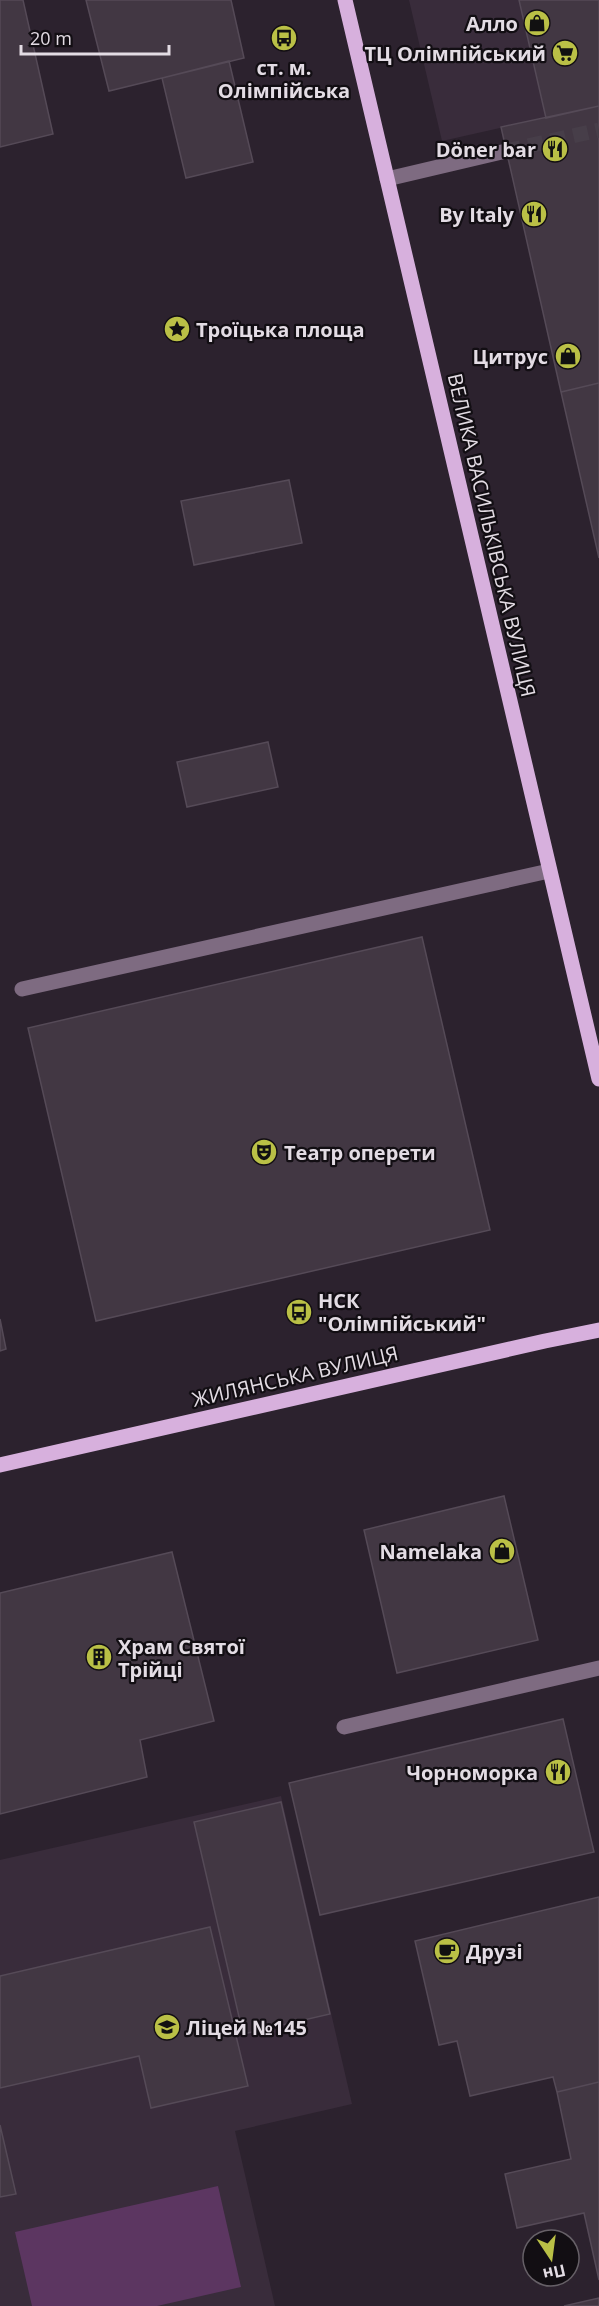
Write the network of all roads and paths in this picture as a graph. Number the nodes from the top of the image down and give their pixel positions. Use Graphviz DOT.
graph roads {
  1 [pos="345,0"];
  2 [pos="506,150"];
  3 [pos="387,179"];
  4 [pos="549,871"];
  5 [pos="22,989"];
  6 [pos="599,1079"];
  7 [pos="599,1330"];
  8 [pos="0,1465"];
  9 [pos="599,1668"];
  10 [pos="344,1727"];
  1 -- 3 [label="main road, ВЕЛИКА ВАСИЛЬКІВСЬКА ВУЛИЦЯ"];
  2 -- 3 [label="lane"];
  3 -- 4 [label="main road, ВЕЛИКА ВАСИЛЬКІВСЬКА ВУЛИЦЯ"];
  4 -- 5 [label="lane"];
  4 -- 6 [label="main road, ВЕЛИКА ВАСИЛЬКІВСЬКА ВУЛИЦЯ"];
  7 -- 8 [label="main road, ЖИЛЯНСЬКА ВУЛИЦЯ"];
  9 -- 10 [label="lane"];
}
